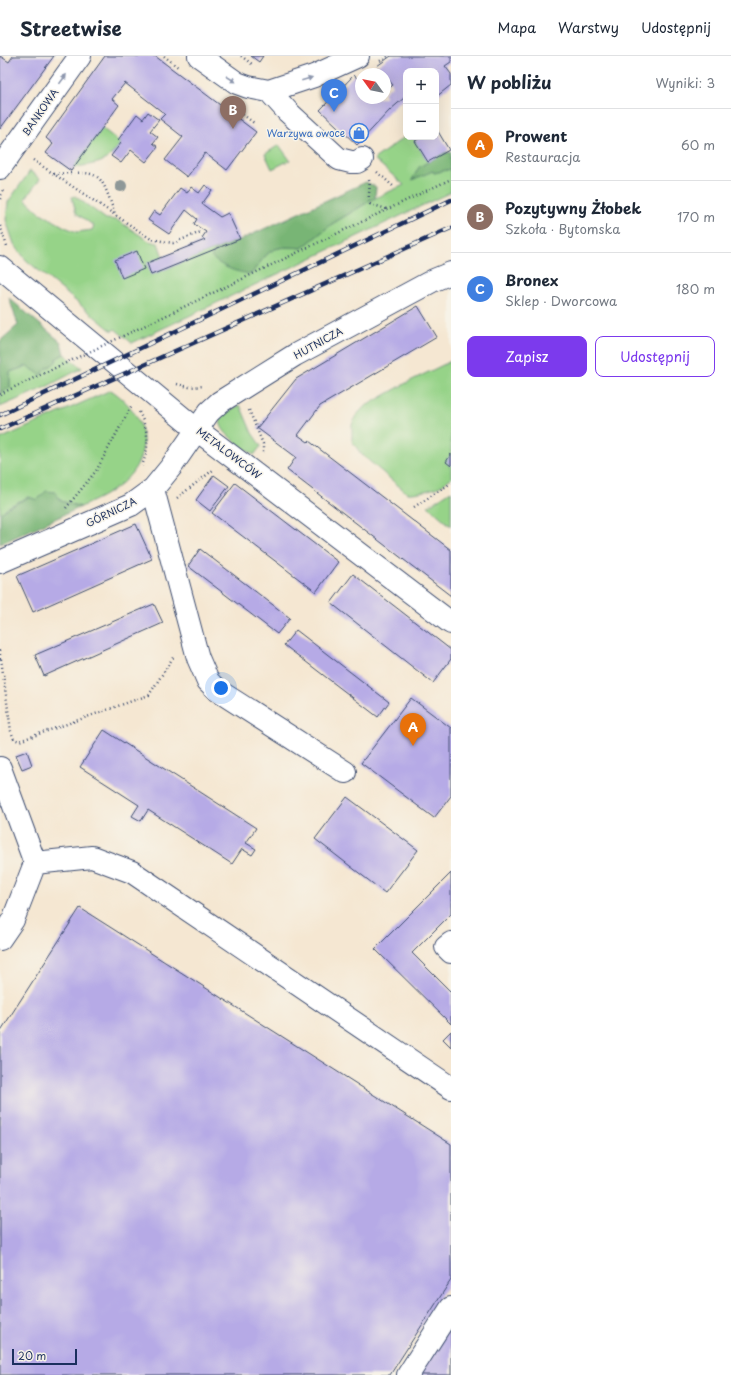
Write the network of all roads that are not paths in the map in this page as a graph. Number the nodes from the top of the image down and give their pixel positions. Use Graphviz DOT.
graph roads {
  1 [pos="80,56"];
  2 [pos="199,56"];
  3 [pos="358,56"];
  4 [pos="335,61"];
  5 [pos="270,91"];
  6 [pos="359,160"];
  7 [pos="0,168"];
  8 [pos="4,269"];
  9 [pos="451,273"];
  10 [pos="197,430"];
  11 [pos="153,489"];
  12 [pos="0,562"];
  13 [pos="451,623"];
  14 [pos="0,768"];
  15 [pos="345,772"];
  16 [pos="36,863"];
  17 [pos="0,939"];
  18 [pos="451,943"];
  19 [pos="451,952"];
  20 [pos="451,1088"];
  21 [pos="451,1308"];
  22 [pos="408,1375"];
  7 -- 1 [label="street, BANKOWA, one-way"];
  2 -- 5 [label="street, one-way"];
  3 -- 4 [label="street"];
  5 -- 4 [label="street, one-way"];
  5 -- 6 [label="street"];
  8 -- 10 [label="street, METALOWCÓW"];
  9 -- 10 [label="street, HUTNICZA"];
  10 -- 11 [label="street, GÓRNICZA"];
  10 -- 13 [label="street, METALOWCÓW"];
  11 -- 12 [label="street, GÓRNICZA"];
  11 -- 15 [label="street"];
  14 -- 16 [label="street"];
  16 -- 17 [label="street"];
  16 -- 20 [label="street"];
  18 -- 19 [label="street"];
  21 -- 22 [label="street"];
}
